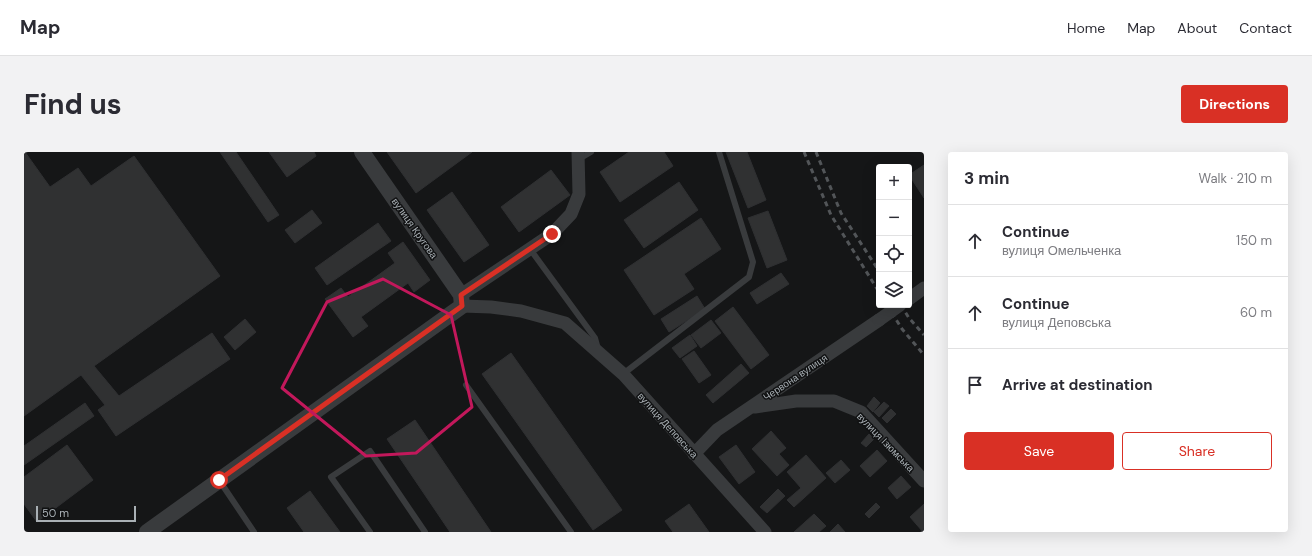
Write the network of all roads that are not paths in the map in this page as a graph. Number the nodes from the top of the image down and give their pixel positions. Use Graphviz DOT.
graph roads {
  1 [pos="362,152"];
  2 [pos="591,152"];
  3 [pos="719,152"];
  4 [pos="578,155"];
  5 [pos="530,249"];
  6 [pos="924,288"];
  7 [pos="912,297"];
  8 [pos="462,301"];
  9 [pos="896,308"];
  10 [pos="600,354"];
  11 [pos="623,374"];
  12 [pos="466,385"];
  13 [pos="751,407"];
  14 [pos="694,454"];
  15 [pos="219,480"];
  16 [pos="924,481"];
  17 [pos="147,532"];
  18 [pos="254,532"];
  19 [pos="370,532"];
  20 [pos="425,532"];
  21 [pos="571,532"];
  22 [pos="765,532"];
  1 -- 8 [label="street, вулиця Кругова"];
  2 -- 4 [label="lane"];
  3 -- 11 [label="lane"];
  4 -- 5 [label="street"];
  5 -- 8 [label="street"];
  5 -- 10 [label="lane"];
  6 -- 7 [label="street"];
  8 -- 10 [label="street, вулиця Деповська"];
  8 -- 15 [label="street"];
  9 -- 13 [label="street, Червона вулиця, bridge"];
  10 -- 11 [label="street, вулиця Деповська"];
  11 -- 14 [label="street, вулиця Деповська"];
  12 -- 21 [label="lane"];
  13 -- 14 [label="street, Червона вулиця"];
  13 -- 16 [label="street, вулиця Ізюмська"];
  14 -- 22 [label="street, вулиця Деповська"];
  15 -- 17 [label="street"];
  15 -- 18 [label="lane"];
  19 -- 20 [label="lane"];
}
